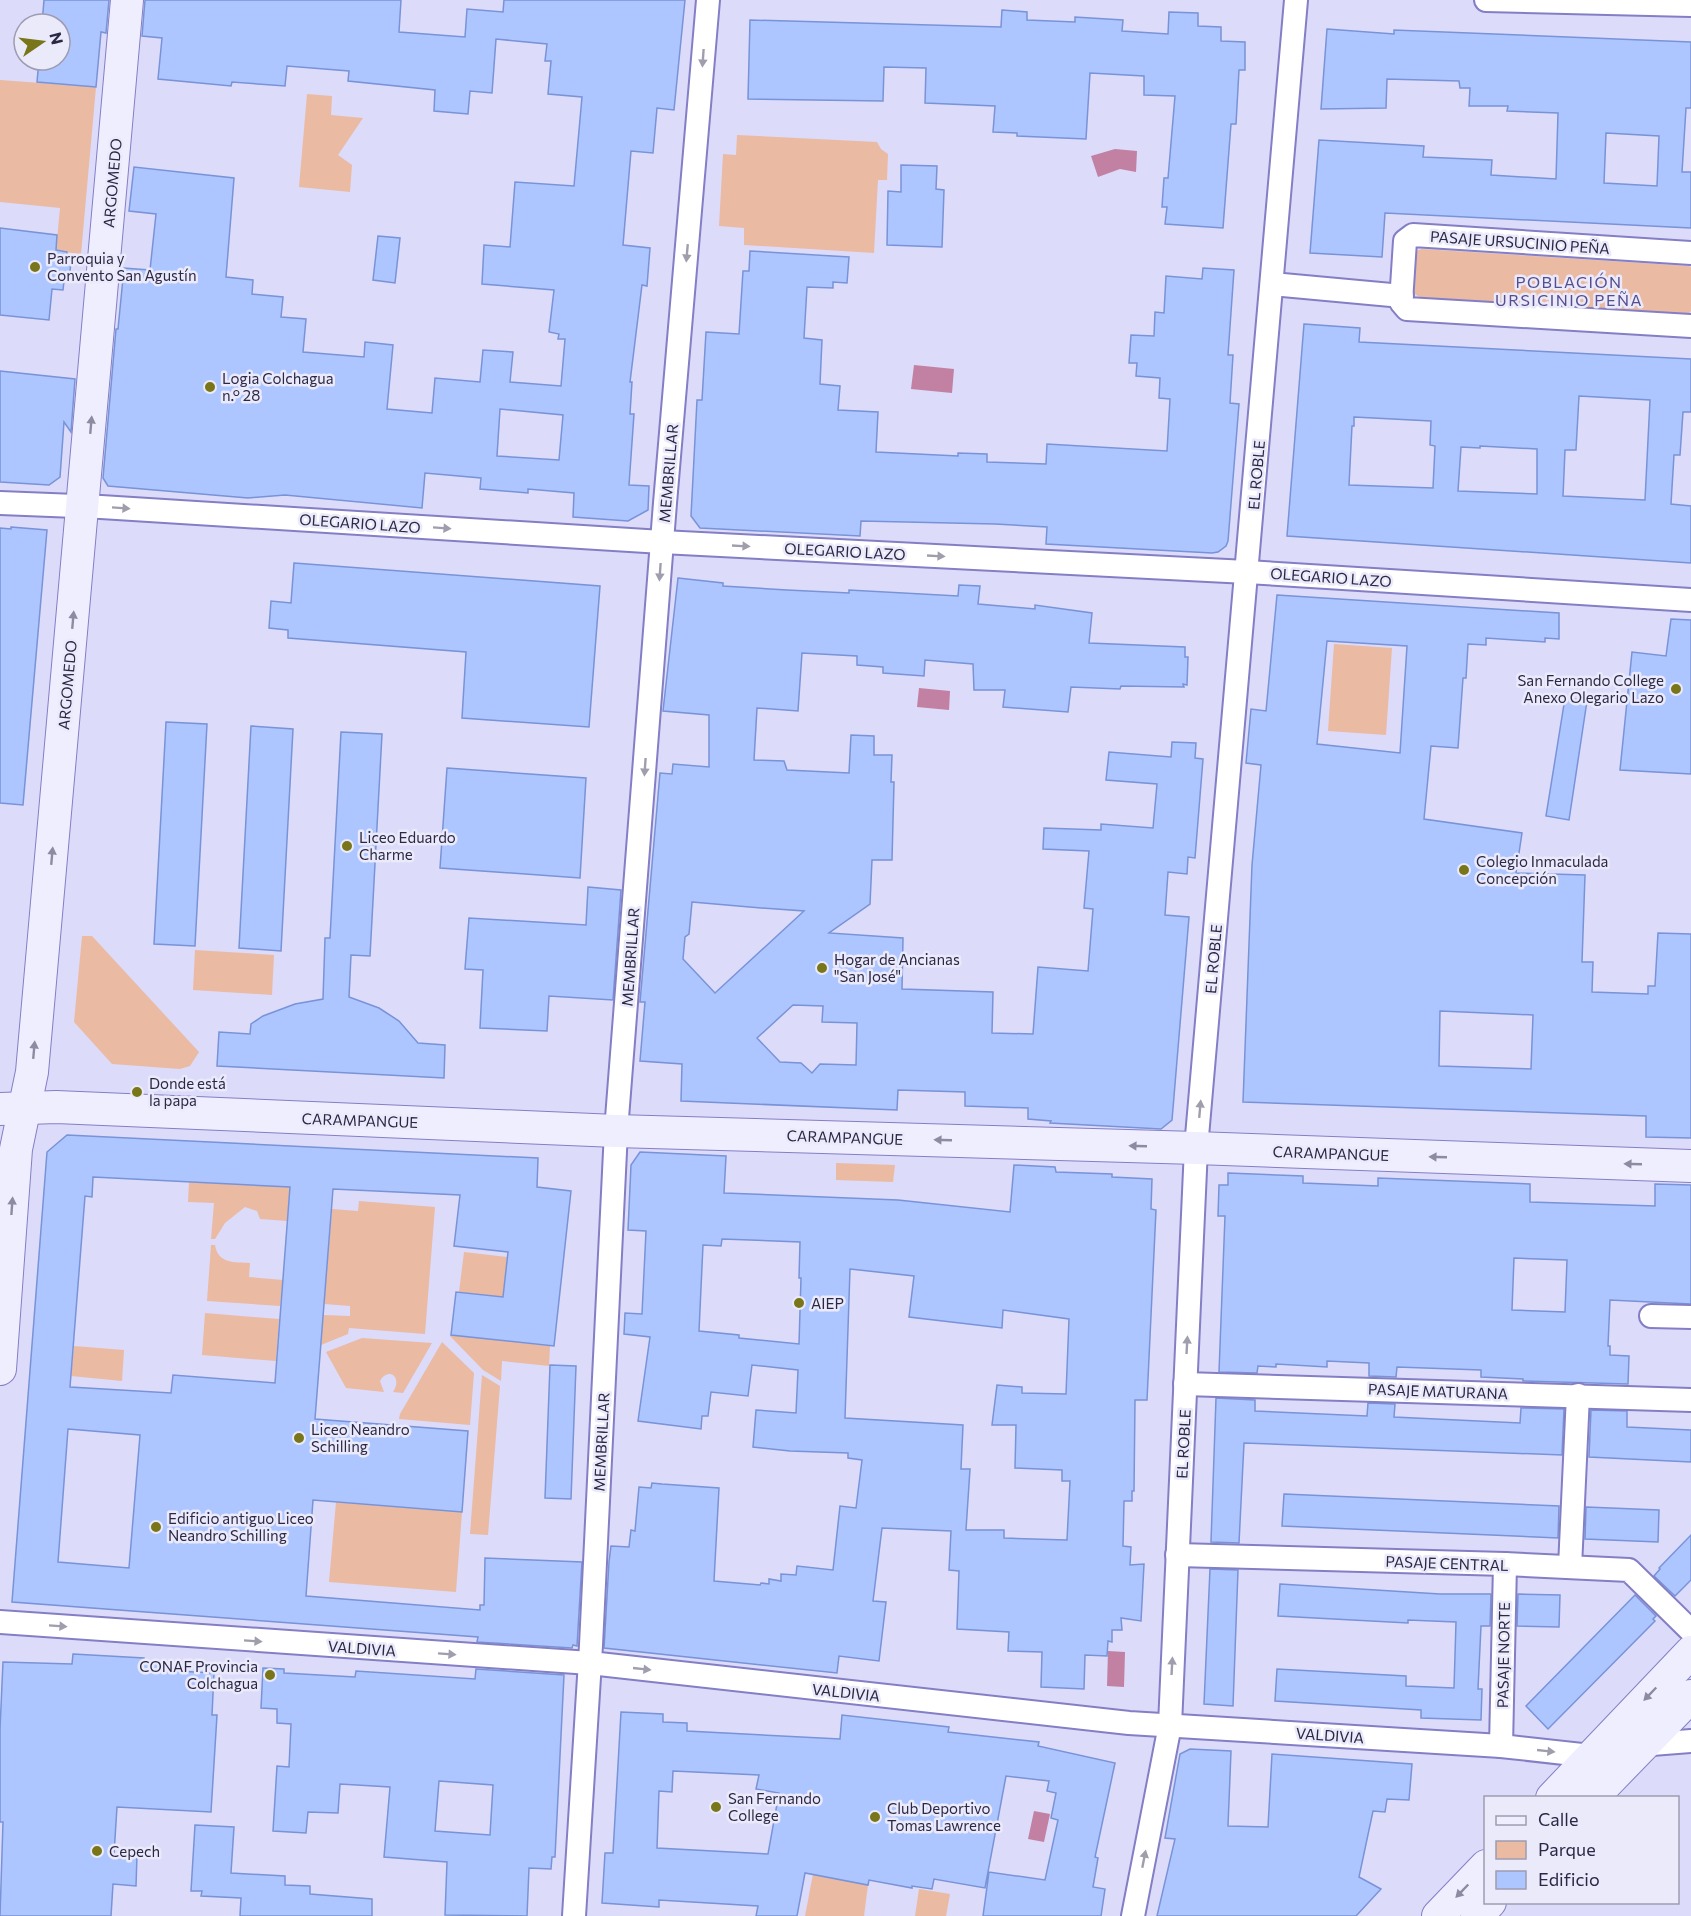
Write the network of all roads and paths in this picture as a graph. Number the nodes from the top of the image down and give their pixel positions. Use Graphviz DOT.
graph roads {
  1 [pos="128,0"];
  2 [pos="708,0"];
  3 [pos="1296,0"];
  4 [pos="1486,0"];
  5 [pos="1691,5"];
  6 [pos="1691,253"];
  7 [pos="1272,284"];
  8 [pos="1402,296"];
  9 [pos="1691,326"];
  10 [pos="0,503"];
  11 [pos="83,506"];
  12 [pos="662,542"];
  13 [pos="1247,572"];
  14 [pos="1691,600"];
  15 [pos="12,1108"];
  16 [pos="616,1131"];
  17 [pos="1196,1148"];
  18 [pos="1691,1166"];
  19 [pos="1651,1316"];
  20 [pos="1691,1317"];
  21 [pos="0,1369"];
  22 [pos="1185,1384"];
  23 [pos="1578,1395"];
  24 [pos="1691,1400"];
  25 [pos="1177,1555"];
  26 [pos="1505,1564"];
  27 [pos="1570,1567"];
  28 [pos="0,1622"];
  29 [pos="1691,1631"];
  30 [pos="1691,1652"];
  31 [pos="590,1664"];
  32 [pos="1691,1696"];
  33 [pos="1170,1725"];
  34 [pos="1691,1741"];
  35 [pos="1646,1743"];
  36 [pos="1501,1746"];
  37 [pos="1591,1756"];
  38 [pos="1553,1796"];
  39 [pos="1593,1796"];
  40 [pos="1484,1867"];
  41 [pos="1488,1904"];
  42 [pos="574,1916"];
  43 [pos="1132,1916"];
  44 [pos="1438,1916"];
  45 [pos="1477,1916"];
  11 -- 1 [label="street, ARGOMEDO, one-way"];
  2 -- 12 [label="street, MEMBRILLAR, one-way"];
  3 -- 7 [label="street, EL ROBLE"];
  4 -- 5 [label="street"];
  6 -- 8 [label="street, PASAJE URSUCINIO PEÑA"];
  7 -- 8 [label="street"];
  7 -- 13 [label="street, EL ROBLE"];
  8 -- 9 [label="street"];
  10 -- 11 [label="street, OLEGARIO LAZO"];
  11 -- 12 [label="street, OLEGARIO LAZO, one-way"];
  15 -- 11 [label="street, ARGOMEDO, one-way"];
  12 -- 13 [label="street, OLEGARIO LAZO, one-way"];
  12 -- 16 [label="street, MEMBRILLAR, one-way"];
  13 -- 14 [label="street, OLEGARIO LAZO"];
  17 -- 13 [label="street, EL ROBLE, one-way"];
  15 -- 16 [label="street, CARAMPANGUE"];
  21 -- 15 [label="street, ARGOMEDO, one-way"];
  17 -- 16 [label="street, CARAMPANGUE, one-way"];
  16 -- 31 [label="street, MEMBRILLAR"];
  18 -- 17 [label="street, CARAMPANGUE, one-way"];
  22 -- 17 [label="street, EL ROBLE, one-way"];
  19 -- 20 [label="street"];
  22 -- 23 [label="street, PASAJE MATURANA"];
  22 -- 25 [label="street, EL ROBLE"];
  23 -- 24 [label="street, PASAJE MATURANA"];
  23 -- 27 [label="street"];
  25 -- 26 [label="street, PASAJE CENTRAL"];
  33 -- 25 [label="street, EL ROBLE, one-way"];
  26 -- 27 [label="street, PASAJE CENTRAL"];
  26 -- 36 [label="street, PASAJE NORTE"];
  27 -- 29 [label="street, PASAJE CENTRAL"];
  28 -- 31 [label="street, VALDIVIA, one-way"];
  30 -- 37 [label="street, one-way"];
  31 -- 33 [label="street, VALDIVIA, one-way"];
  31 -- 42 [label="street, MEMBRILLAR"];
  32 -- 35 [label="street"];
  33 -- 36 [label="street, VALDIVIA"];
  43 -- 33 [label="street, EL ROBLE, one-way"];
  34 -- 35 [label="street, VALDIVIA"];
  35 -- 37 [label="street, VALDIVIA"];
  35 -- 39 [label="street"];
  36 -- 37 [label="street, VALDIVIA, one-way"];
  37 -- 38 [label="street"];
  40 -- 44 [label="street, one-way"];
  41 -- 45 [label="street"];
}
